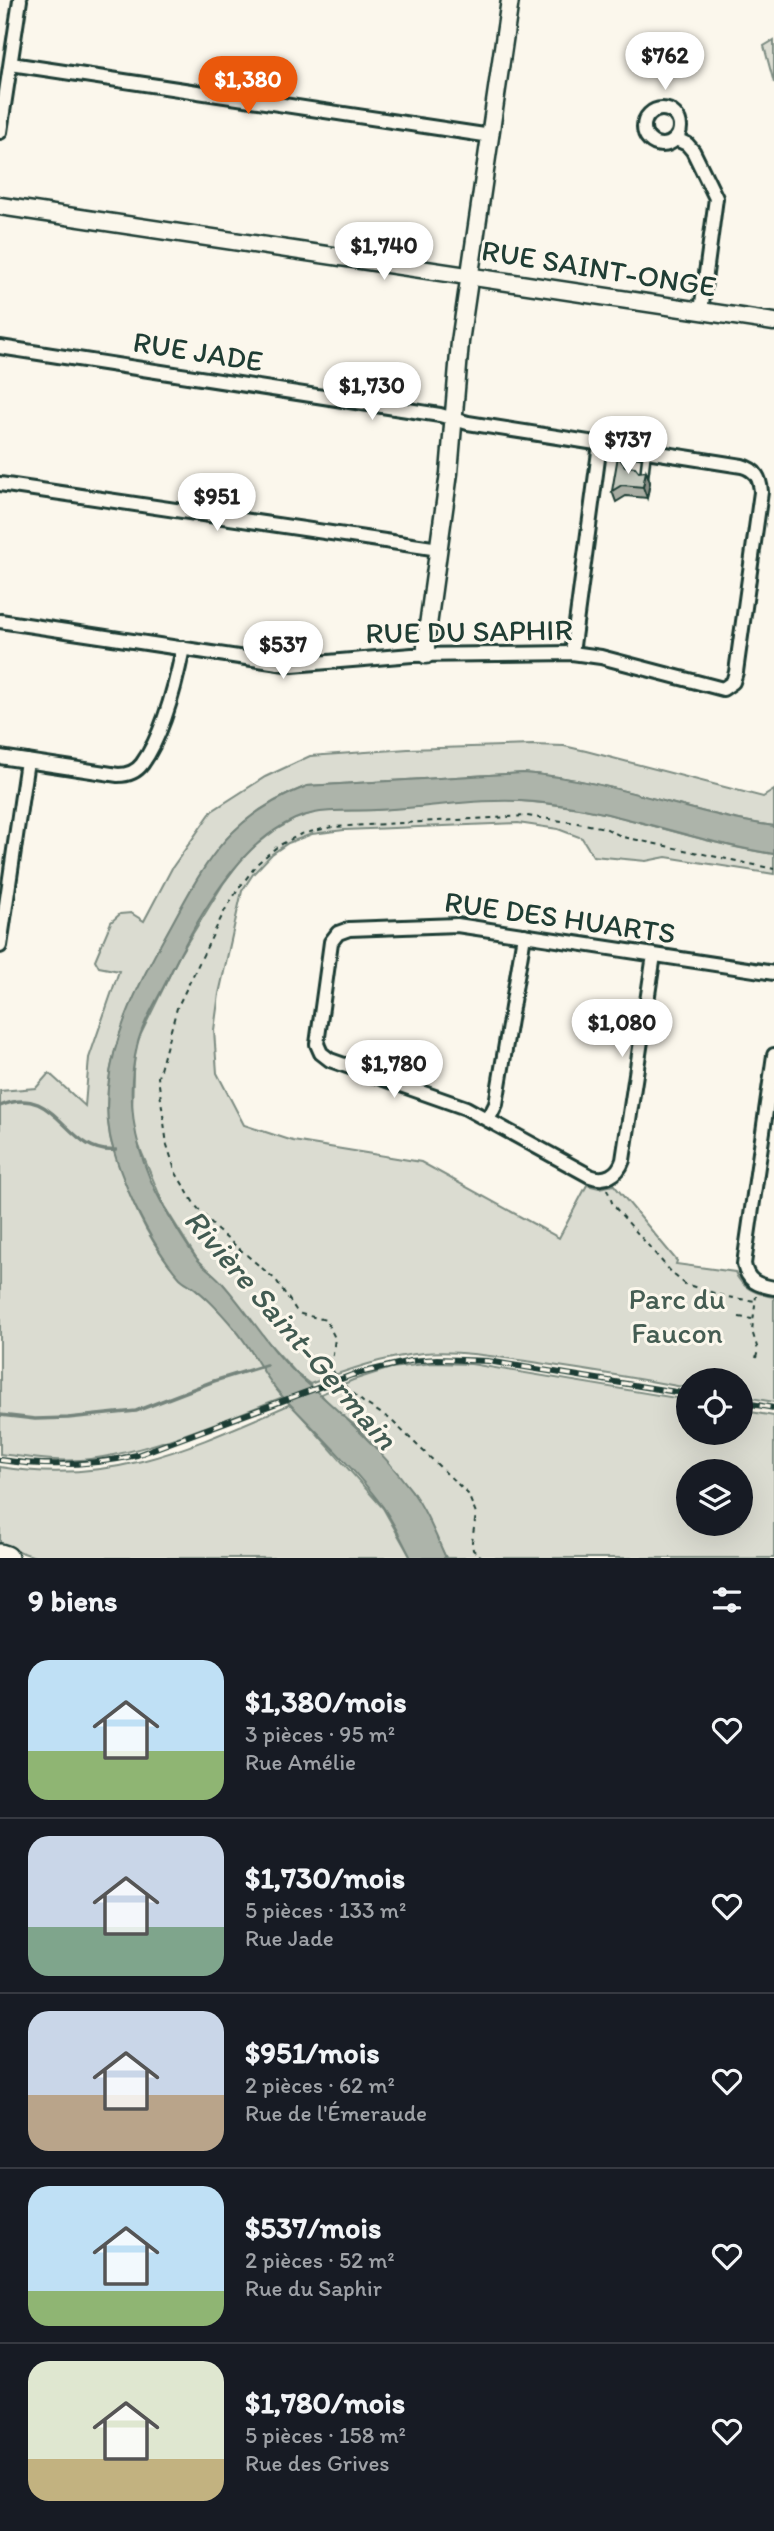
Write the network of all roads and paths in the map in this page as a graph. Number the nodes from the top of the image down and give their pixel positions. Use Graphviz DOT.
graph roads {
  1 [pos="20,0"];
  2 [pos="510,0"];
  3 [pos="11,64"];
  4 [pos="0,132"];
  5 [pos="491,136"];
  6 [pos="676,138"];
  7 [pos="0,206"];
  8 [pos="470,276"];
  9 [pos="701,312"];
  10 [pos="774,322"];
  11 [pos="0,347"];
  12 [pos="453,419"];
  13 [pos="600,444"];
  14 [pos="648,451"];
  15 [pos="644,477"];
  16 [pos="0,484"];
  17 [pos="439,549"];
  18 [pos="0,621"];
  19 [pos="183,648"];
  20 [pos="572,653"];
  21 [pos="426,654"];
  22 [pos="728,687"];
  23 [pos="0,757"];
  24 [pos="27,761"];
  25 [pos="524,935"];
  26 [pos="0,946"];
  27 [pos="654,955"];
  28 [pos="774,973"];
  29 [pos="774,1055"];
  30 [pos="488,1120"];
  31 [pos="607,1177"];
  32 [pos="753,1281"];
  33 [pos="774,1288"];
  34 [pos="755,1301"];
  35 [pos="739,1317"];
  36 [pos="754,1319"];
  37 [pos="756,1358"];
  38 [pos="0,1556"];
  39 [pos="6,1558"];
  1 -- 3 [label="street"];
  2 -- 5 [label="street"];
  3 -- 4 [label="street"];
  3 -- 5 [label="street"];
  5 -- 8 [label="street"];
  6 -- 9 [label="street"];
  7 -- 8 [label="street, RUE SAINT-ONGE"];
  8 -- 9 [label="street, RUE SAINT-ONGE"];
  8 -- 12 [label="street"];
  9 -- 10 [label="street, RUE SAINT-ONGE"];
  11 -- 12 [label="street, RUE JADE"];
  12 -- 13 [label="street, RUE JADE"];
  12 -- 17 [label="street"];
  13 -- 14 [label="street, RUE JADE"];
  13 -- 20 [label="street"];
  14 -- 15 [label="lane"];
  14 -- 22 [label="street, RUE JADE"];
  16 -- 17 [label="street"];
  17 -- 21 [label="street"];
  18 -- 19 [label="street, RUE DU SAPHIR"];
  19 -- 21 [label="street, RUE DU SAPHIR"];
  19 -- 24 [label="street"];
  20 -- 21 [label="street, RUE DU SAPHIR"];
  20 -- 22 [label="street, RUE DU SAPHIR"];
  23 -- 24 [label="street"];
  24 -- 26 [label="street"];
  25 -- 27 [label="street, RUE DES HUARTS"];
  25 -- 30 [label="street"];
  25 -- 30 [label="street, RUE DES HUARTS"];
  27 -- 28 [label="street, RUE DES HUARTS"];
  27 -- 31 [label="street"];
  29 -- 32 [label="street"];
  30 -- 31 [label="street"];
  31 -- 34 [label="path"];
  32 -- 33 [label="street"];
  32 -- 34 [label="path"];
  34 -- 36 [label="path"];
  35 -- 36 [label="path"];
  36 -- 37 [label="path"];
  38 -- 39 [label="highway"];
}
